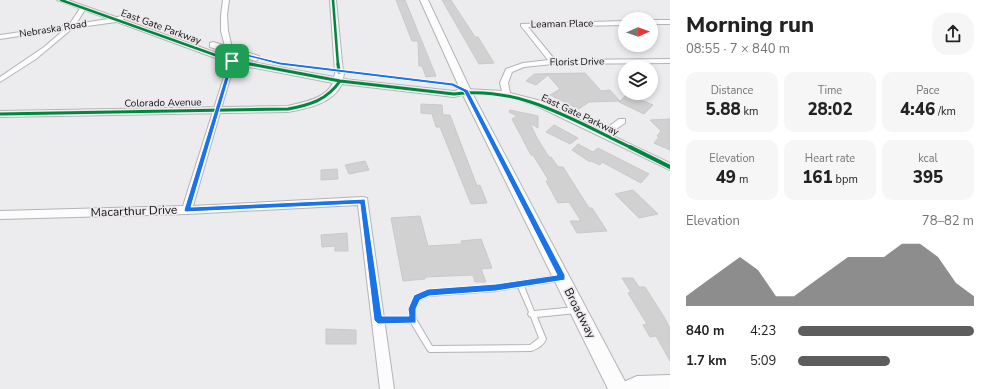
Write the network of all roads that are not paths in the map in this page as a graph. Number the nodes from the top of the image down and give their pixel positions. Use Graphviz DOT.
graph roads {
  1 [pos="61,0"];
  2 [pos="226,0"];
  3 [pos="333,0"];
  4 [pos="424,0"];
  5 [pos="85,4"];
  6 [pos="129,15"];
  7 [pos="116,20"];
  8 [pos="658,22"];
  9 [pos="670,22"];
  10 [pos="618,23"];
  11 [pos="70,27"];
  12 [pos="0,37"];
  13 [pos="227,50"];
  14 [pos="232,61"];
  15 [pos="670,61"];
  16 [pos="553,62"];
  17 [pos="339,76"];
  18 [pos="0,80"];
  19 [pos="466,91"];
  20 [pos="506,94"];
  21 [pos="218,109"];
  22 [pos="0,114"];
  23 [pos="622,122"];
  24 [pos="603,134"];
  25 [pos="670,167"];
  26 [pos="187,210"];
  27 [pos="0,215"];
  28 [pos="562,278"];
  29 [pos="520,284"];
  30 [pos="579,310"];
  31 [pos="531,314"];
  32 [pos="378,320"];
  33 [pos="413,320"];
  34 [pos="670,382"];
  35 [pos="387,389"];
  36 [pos="619,389"];
  37 [pos="624,389"];
  1 -- 5 [label="street, East Gate Parkway"];
  2 -- 13 [label="street"];
  3 -- 17 [label="street"];
  4 -- 19 [label="main road, Broadway"];
  5 -- 6 [label="street, East Gate Parkway"];
  5 -- 7 [label="street, East Gate Parkway"];
  5 -- 11 [label="street"];
  6 -- 7 [label="street, Nebraska Road"];
  6 -- 13 [label="street, East Gate Parkway"];
  7 -- 11 [label="street, Nebraska Road"];
  7 -- 14 [label="street, East Gate Parkway"];
  8 -- 9 [label="street"];
  10 -- 16 [label="street, Leaman Place"];
  11 -- 12 [label="street, Nebraska Road"];
  11 -- 18 [label="street"];
  13 -- 14 [label="street"];
  13 -- 17 [label="street, East Gate Parkway"];
  14 -- 17 [label="street, East Gate Parkway"];
  14 -- 21 [label="street"];
  15 -- 16 [label="street, Florist Drive"];
  16 -- 20 [label="street, Florist Drive"];
  17 -- 19 [label="street, East Gate Parkway"];
  17 -- 21 [label="street, Colorado Avenue"];
  19 -- 20 [label="street, East Gate Parkway"];
  19 -- 28 [label="main road, Broadway"];
  20 -- 24 [label="street, East Gate Parkway"];
  21 -- 22 [label="street, Colorado Avenue"];
  21 -- 26 [label="street"];
  23 -- 24 [label="street"];
  24 -- 25 [label="street, East Gate Parkway"];
  26 -- 27 [label="street, Macarthur Drive"];
  26 -- 32 [label="street, Macarthur Drive"];
  28 -- 29 [label="lane"];
  28 -- 30 [label="main road, Broadway"];
  29 -- 31 [label="lane"];
  29 -- 33 [label="lane"];
  30 -- 31 [label="lane"];
  30 -- 36 [label="main road, Broadway"];
  31 -- 33 [label="lane"];
  32 -- 33 [label="lane"];
  32 -- 35 [label="street"];
  34 -- 37 [label="street"];
}
